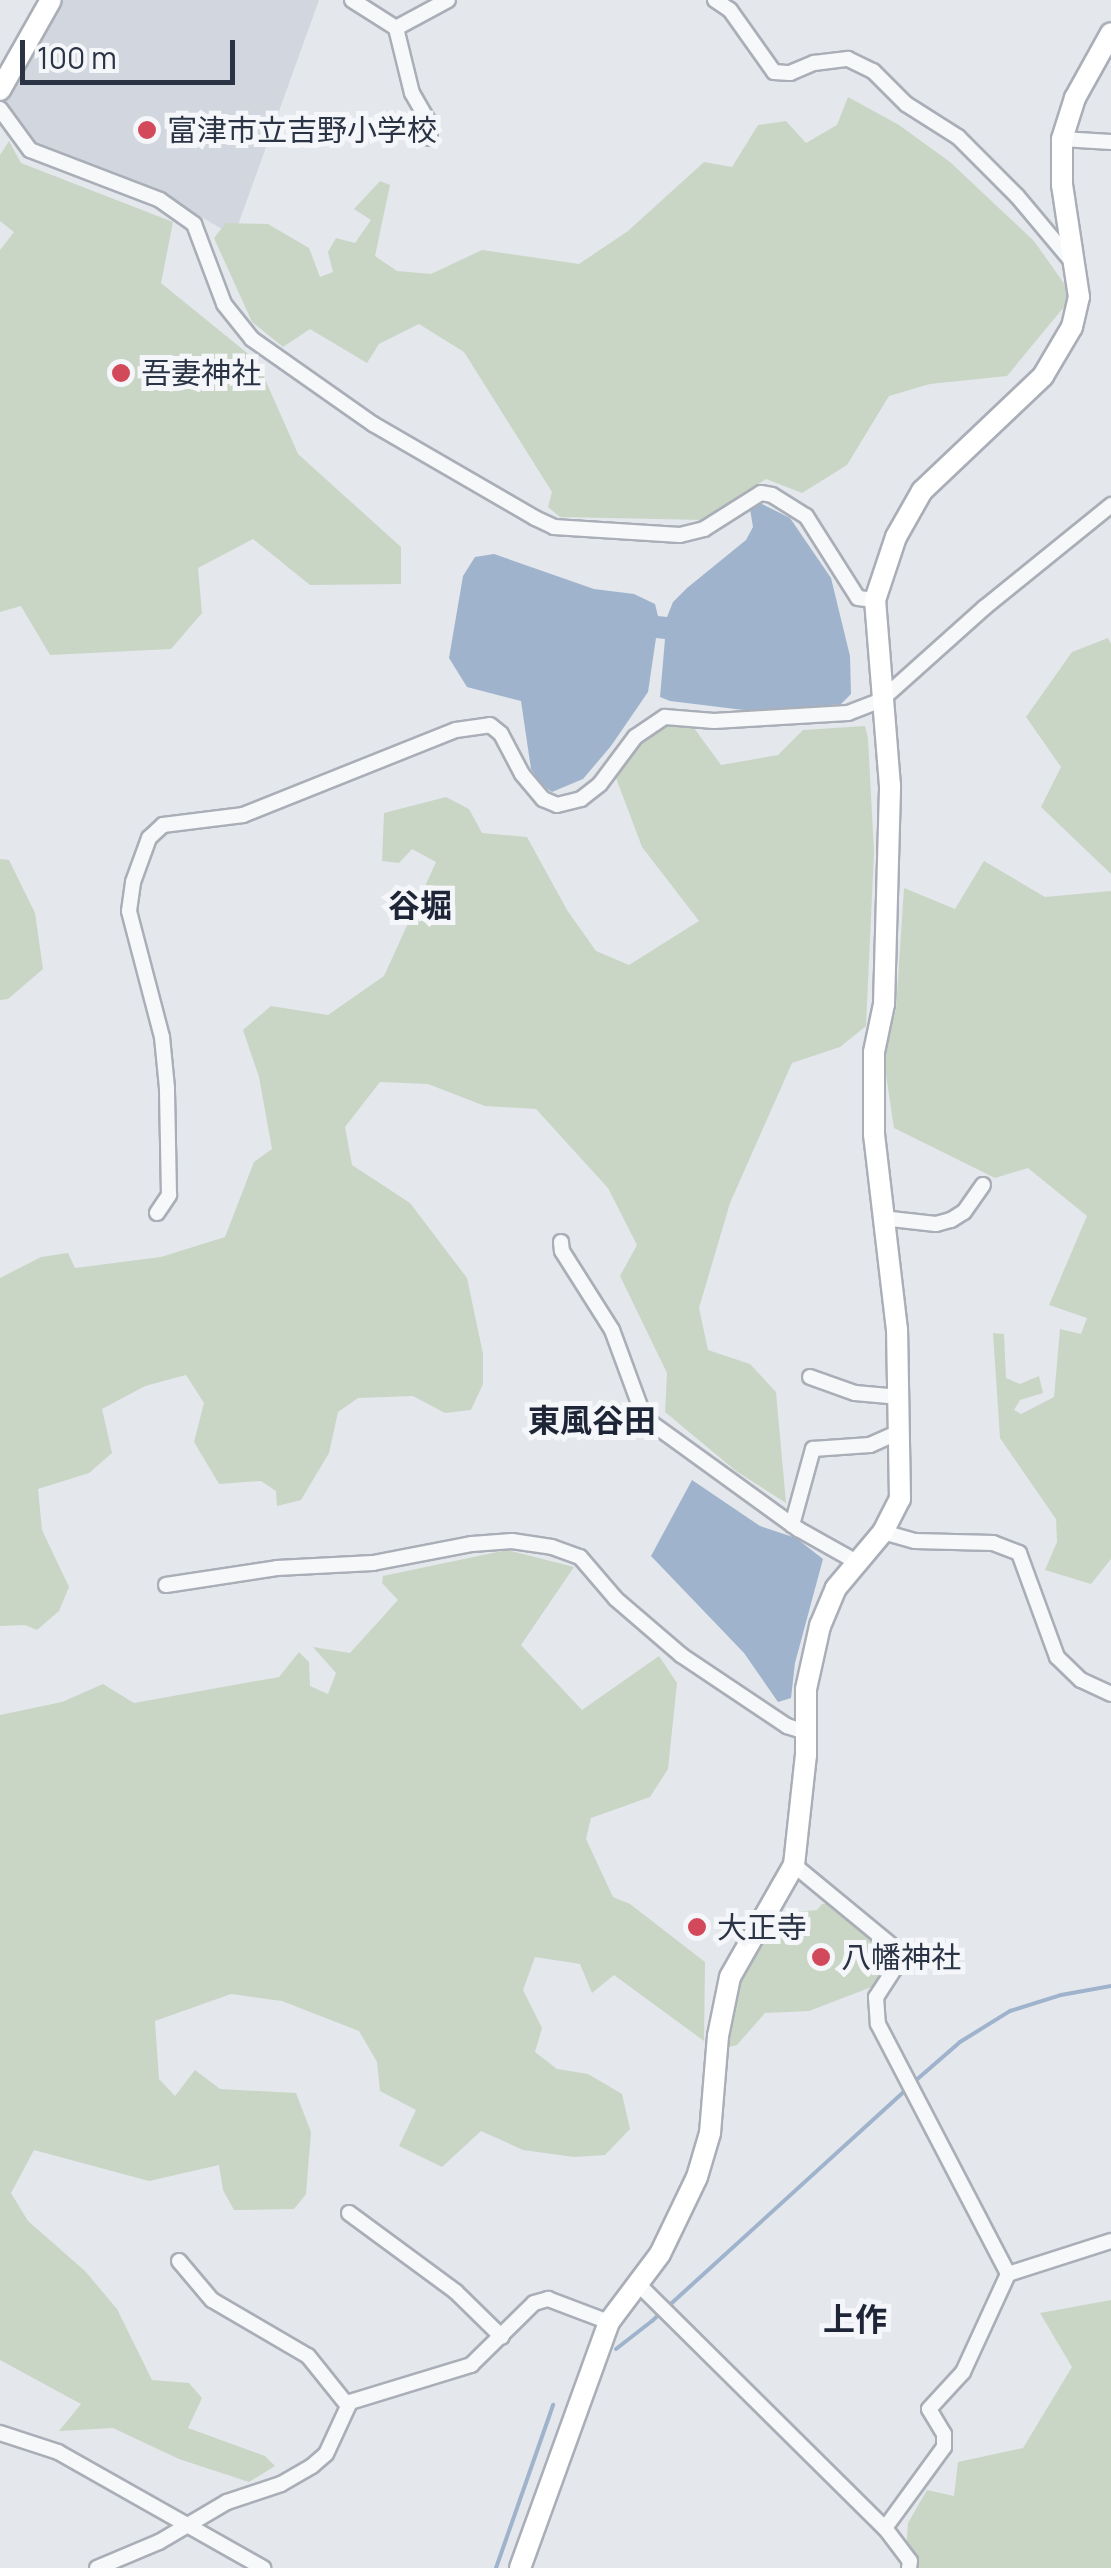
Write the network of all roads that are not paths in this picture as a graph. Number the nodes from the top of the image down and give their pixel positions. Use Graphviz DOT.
graph roads {
  1 [pos="51,0"];
  2 [pos="352,0"];
  3 [pos="448,0"];
  4 [pos="715,0"];
  5 [pos="396,28"];
  6 [pos="1111,33"];
  7 [pos="0,90"];
  8 [pos="0,109"];
  9 [pos="430,138"];
  10 [pos="1062,139"];
  11 [pos="1111,142"];
  12 [pos="1074,264"];
  13 [pos="1111,505"];
  14 [pos="876,600"];
  15 [pos="880,701"];
  16 [pos="983,1185"];
  17 [pos="158,1213"];
  18 [pos="882,1218"];
  19 [pos="561,1242"];
  20 [pos="810,1377"];
  21 [pos="900,1397"];
  22 [pos="902,1431"];
  23 [pos="792,1524"];
  24 [pos="883,1532"];
  25 [pos="855,1561"];
  26 [pos="166,1584"];
  27 [pos="1111,1694"];
  28 [pos="805,1732"];
  29 [pos="794,1864"];
  30 [pos="349,2214"];
  31 [pos="1111,2241"];
  32 [pos="179,2261"];
  33 [pos="1008,2274"];
  34 [pos="637,2283"];
  35 [pos="609,2322"];
  36 [pos="502,2338"];
  37 [pos="348,2406"];
  38 [pos="0,2433"];
  39 [pos="188,2527"];
  40 [pos="885,2528"];
  41 [pos="97,2568"];
  42 [pos="263,2568"];
  43 [pos="520,2568"];
  44 [pos="908,2568"];
  1 -- 7 [label="street"];
  2 -- 5 [label="street"];
  3 -- 5 [label="street"];
  4 -- 12 [label="street"];
  5 -- 9 [label="street"];
  6 -- 10 [label="street"];
  8 -- 14 [label="street"];
  10 -- 11 [label="street"];
  10 -- 12 [label="street"];
  12 -- 14 [label="street"];
  13 -- 15 [label="street"];
  14 -- 15 [label="street"];
  15 -- 17 [label="street"];
  15 -- 18 [label="street"];
  16 -- 18 [label="street"];
  18 -- 21 [label="street"];
  19 -- 23 [label="street"];
  20 -- 21 [label="street"];
  21 -- 22 [label="street"];
  22 -- 23 [label="street"];
  22 -- 24 [label="street"];
  23 -- 25 [label="street"];
  24 -- 25 [label="street"];
  24 -- 27 [label="street"];
  25 -- 28 [label="street"];
  26 -- 28 [label="street"];
  28 -- 29 [label="street"];
  29 -- 33 [label="street"];
  29 -- 34 [label="street"];
  30 -- 36 [label="street"];
  31 -- 33 [label="street"];
  32 -- 37 [label="street"];
  33 -- 40 [label="street"];
  34 -- 35 [label="street"];
  34 -- 40 [label="street"];
  35 -- 36 [label="street"];
  35 -- 43 [label="street"];
  36 -- 37 [label="street"];
  37 -- 39 [label="street"];
  38 -- 39 [label="street"];
  39 -- 41 [label="street"];
  39 -- 42 [label="street"];
  40 -- 44 [label="street"];
}
